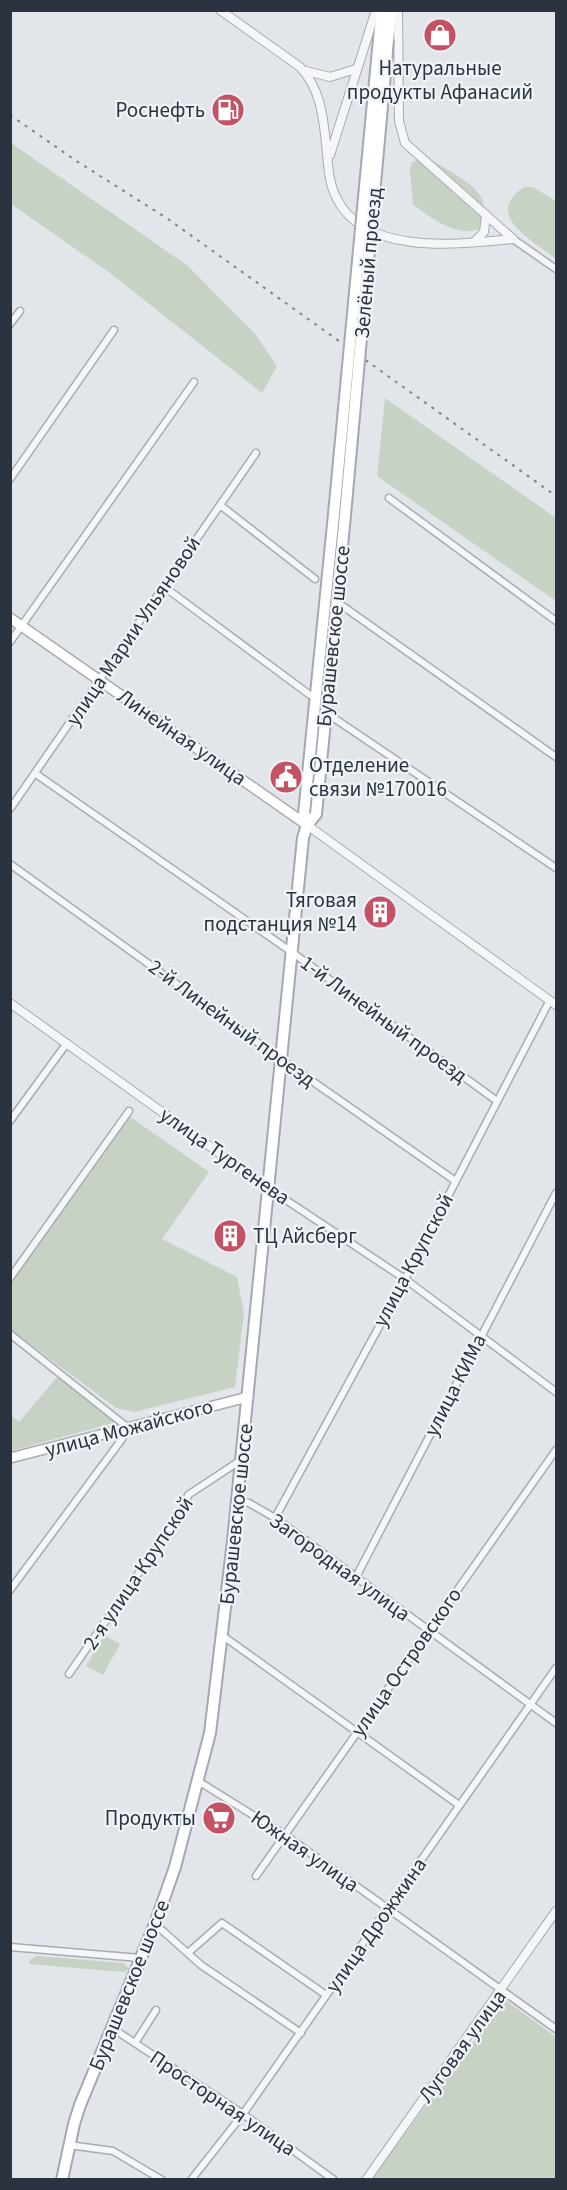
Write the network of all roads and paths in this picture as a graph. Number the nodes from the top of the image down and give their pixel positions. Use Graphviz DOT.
graph roads {
  1 [pos="220,10"];
  2 [pos="375,10"];
  3 [pos="382,10"];
  4 [pos="391,10"];
  5 [pos="398,10"];
  6 [pos="384,39"];
  7 [pos="300,66"];
  8 [pos="356,69"];
  9 [pos="328,160"];
  10 [pos="486,216"];
  11 [pos="513,239"];
  12 [pos="470,243"];
  13 [pos="556,268"];
  14 [pos="20,311"];
  15 [pos="10,324"];
  16 [pos="114,330"];
  17 [pos="194,382"];
  18 [pos="256,453"];
  19 [pos="10,479"];
  20 [pos="389,498"];
  21 [pos="220,505"];
  22 [pos="339,515"];
  23 [pos="315,579"];
  24 [pos="163,586"];
  25 [pos="337,602"];
  26 [pos="10,618"];
  27 [pos="556,621"];
  28 [pos="22,626"];
  29 [pos="10,642"];
  30 [pos="100,680"];
  31 [pos="315,696"];
  32 [pos="325,712"];
  33 [pos="556,757"];
  34 [pos="36,774"];
  35 [pos="10,809"];
  36 [pos="307,825"];
  37 [pos="10,864"];
  38 [pos="556,868"];
  39 [pos="293,953"];
  40 [pos="553,1002"];
  41 [pos="10,1003"];
  42 [pos="67,1043"];
  43 [pos="282,1060"];
  44 [pos="497,1101"];
  45 [pos="129,1111"];
  46 [pos="10,1121"];
  47 [pos="454,1180"];
  48 [pos="268,1188"];
  49 [pos="556,1193"];
  50 [pos="10,1278"];
  51 [pos="405,1279"];
  52 [pos="10,1334"];
  53 [pos="481,1335"];
  54 [pos="556,1392"];
  55 [pos="248,1397"];
  56 [pos="127,1427"];
  57 [pos="556,1450"];
  58 [pos="10,1458"];
  59 [pos="241,1460"];
  60 [pos="237,1500"];
  61 [pos="274,1518"];
  62 [pos="355,1579"];
  63 [pos="10,1590"];
  64 [pos="428,1631"];
  65 [pos="223,1636"];
  66 [pos="556,1668"];
  67 [pos="69,1674"];
  68 [pos="530,1705"];
  69 [pos="556,1723"];
  70 [pos="356,1731"];
  71 [pos="198,1781"];
  72 [pos="459,1805"];
  73 [pos="285,1834"];
  74 [pos="256,1876"];
  75 [pos="388,1909"];
  76 [pos="556,1911"];
  77 [pos="155,1924"];
  78 [pos="10,1947"];
  79 [pos="189,1952"];
  80 [pos="140,1958"];
  81 [pos="502,1989"];
  82 [pos="326,1995"];
  83 [pos="156,2010"];
  84 [pos="112,2028"];
  85 [pos="556,2029"];
  86 [pos="301,2033"];
  87 [pos="135,2043"];
  88 [pos="243,2114"];
  89 [pos="68,2145"];
  90 [pos="62,2180"];
  91 [pos="162,2180"];
  92 [pos="191,2180"];
  93 [pos="334,2180"];
  94 [pos="366,2180"];
  1 -- 7 [label="street"];
  2 -- 8 [label="street"];
  3 -- 6 [label="main road, Зелёный проезд"];
  4 -- 6 [label="main road, Зелёный проезд"];
  5 -- 10 [label="street"];
  6 -- 22 [label="main road, Зелёный проезд, bridge"];
  7 -- 8 [label="street"];
  7 -- 9 [label="street"];
  8 -- 9 [label="street"];
  9 -- 12 [label="street"];
  10 -- 11 [label="street"];
  10 -- 12 [label="street"];
  11 -- 12 [label="street"];
  11 -- 13 [label="street"];
  14 -- 15 [label="street"];
  16 -- 19 [label="street"];
  17 -- 28 [label="street"];
  18 -- 21 [label="street, улица Марии Ульяновой"];
  20 -- 27 [label="street"];
  21 -- 23 [label="street"];
  21 -- 24 [label="street, улица Марии Ульяновой"];
  22 -- 25 [label="main road, Бурашевское шоссе"];
  22 -- 31 [label="main road, Бурашевское шоссе"];
  24 -- 30 [label="street, улица Марии Ульяновой"];
  24 -- 31 [label="street"];
  25 -- 32 [label="main road, Бурашевское шоссе"];
  25 -- 33 [label="street"];
  26 -- 28 [label="main road, Линейная улица"];
  28 -- 29 [label="street"];
  28 -- 30 [label="main road, Линейная улица"];
  30 -- 34 [label="street, улица Марии Ульяновой"];
  30 -- 36 [label="main road, Линейная улица"];
  31 -- 36 [label="main road, Бурашевское шоссе"];
  32 -- 36 [label="main road, Бурашевское шоссе"];
  32 -- 38 [label="street"];
  34 -- 35 [label="street, улица Марии Ульяновой"];
  34 -- 39 [label="street, 1-й Линейный проезд"];
  36 -- 39 [label="main road, Бурашевское шоссе"];
  36 -- 40 [label="street, Линейная улица"];
  37 -- 43 [label="street, 2-й Линейный проезд"];
  39 -- 43 [label="main road, Бурашевское шоссе"];
  39 -- 44 [label="street, 1-й Линейный проезд"];
  40 -- 44 [label="street, улица Крупской"];
  41 -- 42 [label="street, улица Тургенева"];
  42 -- 46 [label="street"];
  42 -- 48 [label="street, улица Тургенева"];
  43 -- 47 [label="street, 2-й Линейный проезд"];
  43 -- 48 [label="main road, Бурашевское шоссе"];
  44 -- 47 [label="street, улица Крупской"];
  45 -- 50 [label="street"];
  47 -- 51 [label="street, улица Крупской"];
  48 -- 51 [label="street, улица Тургенева"];
  48 -- 55 [label="main road, Бурашевское шоссе"];
  49 -- 53 [label="street, улица КИМа"];
  51 -- 53 [label="street, улица Тургенева"];
  51 -- 61 [label="street, улица Крупской"];
  52 -- 56 [label="street"];
  53 -- 54 [label="street, улица Тургенева"];
  53 -- 62 [label="street, улица КИМа"];
  55 -- 56 [label="main road, улица Можайского"];
  55 -- 59 [label="main road, Бурашевское шоссе"];
  56 -- 58 [label="main road, улица Можайского"];
  56 -- 63 [label="street"];
  57 -- 64 [label="street, улица Островского"];
  59 -- 60 [label="main road, Бурашевское шоссе"];
  59 -- 67 [label="street, 2-я улица Крупской"];
  60 -- 61 [label="street, Загородная улица"];
  60 -- 65 [label="main road, Бурашевское шоссе"];
  61 -- 62 [label="street, Загородная улица"];
  62 -- 64 [label="street, Загородная улица"];
  64 -- 68 [label="street, Загородная улица"];
  64 -- 70 [label="street, улица Островского"];
  65 -- 70 [label="street"];
  65 -- 71 [label="main road, Бурашевское шоссе"];
  66 -- 68 [label="street, улица Дрожжина"];
  68 -- 69 [label="street, Загородная улица"];
  68 -- 72 [label="street, улица Дрожжина"];
  70 -- 72 [label="street"];
  70 -- 73 [label="street, улица Островского"];
  71 -- 73 [label="street, Южная улица"];
  71 -- 77 [label="main road, Бурашевское шоссе"];
  72 -- 75 [label="street, улица Дрожжина"];
  73 -- 74 [label="street, улица Островского"];
  73 -- 75 [label="street, Южная улица"];
  75 -- 81 [label="street, Южная улица"];
  75 -- 82 [label="street, улица Дрожжина"];
  76 -- 81 [label="street, Луговая улица"];
  77 -- 79 [label="street"];
  77 -- 80 [label="main road, Бурашевское шоссе"];
  78 -- 80 [label="street"];
  79 -- 82 [label="street"];
  79 -- 86 [label="street"];
  80 -- 84 [label="main road, Бурашевское шоссе"];
  81 -- 85 [label="street, Южная улица"];
  81 -- 94 [label="street, Луговая улица"];
  82 -- 86 [label="street, улица Дрожжина"];
  83 -- 87 [label="street"];
  84 -- 87 [label="street, Просторная улица"];
  84 -- 89 [label="main road, Бурашевское шоссе"];
  86 -- 88 [label="street, улица Дрожжина"];
  87 -- 88 [label="street, Просторная улица"];
  88 -- 92 [label="street, улица Дрожжина"];
  88 -- 93 [label="street, Просторная улица"];
  89 -- 90 [label="main road, Бурашевское шоссе"];
  89 -- 91 [label="street"];
}
